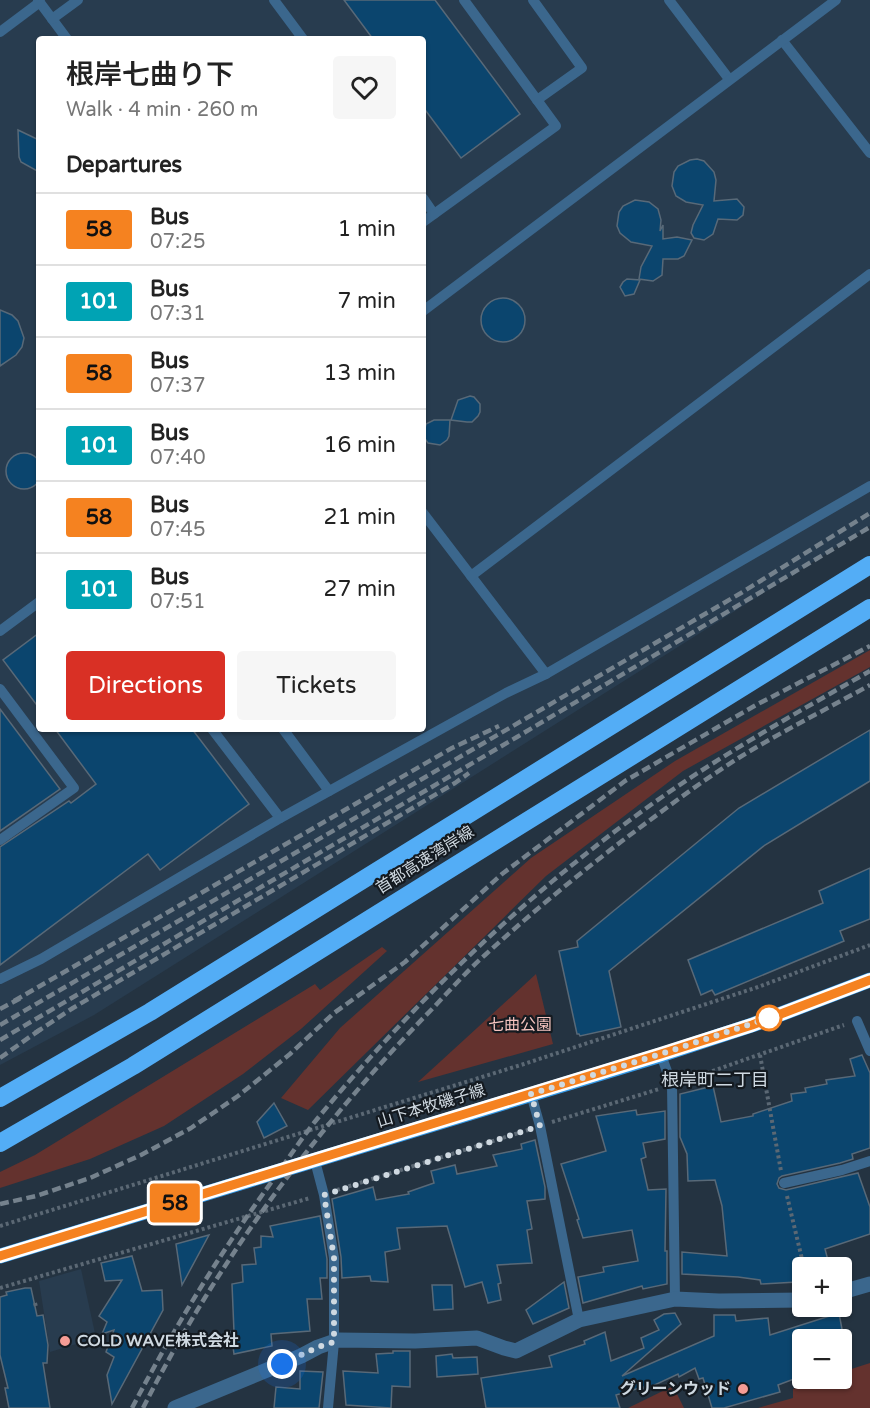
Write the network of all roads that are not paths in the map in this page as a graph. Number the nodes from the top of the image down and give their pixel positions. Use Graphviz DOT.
graph roads {
  1 [pos="78,0"];
  2 [pos="274,0"];
  3 [pos="464,0"];
  4 [pos="533,0"];
  5 [pos="669,0"];
  6 [pos="836,0"];
  7 [pos="39,1"];
  8 [pos="52,19"];
  9 [pos="0,32"];
  10 [pos="65,36"];
  11 [pos="301,36"];
  12 [pos="782,40"];
  13 [pos="729,79"];
  14 [pos="537,100"];
  15 [pos="870,153"];
  16 [pos="426,202"];
  17 [pos="434,214"];
  18 [pos="426,220"];
  19 [pos="870,274"];
  20 [pos="426,309"];
  21 [pos="870,486"];
  22 [pos="426,517"];
  23 [pos="870,565"];
  24 [pos="471,576"];
  25 [pos="36,604"];
  26 [pos="870,608"];
  27 [pos="0,631"];
  28 [pos="546,674"];
  29 [pos="0,689"];
  30 [pos="214,732"];
  31 [pos="285,732"];
  32 [pos="329,791"];
  33 [pos="280,818"];
  34 [pos="0,840"];
  35 [pos="0,979"];
  36 [pos="870,980"];
  37 [pos="857,1021"];
  38 [pos="870,1051"];
  39 [pos="661,1054"];
  40 [pos="531,1094"];
  41 [pos="0,1098"];
  42 [pos="0,1143"];
  43 [pos="315,1161"];
  44 [pos="870,1161"];
  45 [pos="784,1183"];
  46 [pos="0,1256"];
  47 [pos="870,1284"];
  48 [pos="852,1289"];
  49 [pos="675,1299"];
  50 [pos="792,1299"];
  51 [pos="579,1320"];
  52 [pos="334,1342"];
  53 [pos="175,1408"];
  54 [pos="328,1408"];
  1 -- 8 [label="lane"];
  2 -- 11 [label="lane"];
  3 -- 14 [label="lane"];
  4 -- 14 [label="lane"];
  5 -- 13 [label="lane"];
  6 -- 12 [label="lane"];
  7 -- 8 [label="lane"];
  7 -- 9 [label="lane"];
  8 -- 10 [label="lane"];
  12 -- 13 [label="lane"];
  12 -- 15 [label="lane"];
  13 -- 20 [label="lane"];
  14 -- 17 [label="lane"];
  16 -- 17 [label="lane"];
  17 -- 18 [label="lane"];
  19 -- 24 [label="lane"];
  21 -- 28 [label="lane"];
  22 -- 24 [label="lane"];
  23 -- 41 [label="highway, 首都高速湾岸線"];
  24 -- 28 [label="lane"];
  25 -- 27 [label="lane"];
  26 -- 42 [label="highway, 首都高速湾岸線"];
  28 -- 32 [label="lane"];
  29 -- 34 [label="lane"];
  30 -- 33 [label="lane"];
  31 -- 32 [label="lane"];
  32 -- 33 [label="lane"];
  33 -- 35 [label="lane"];
  36 -- 39 [label="main road, 山下本牧磯子線"];
  37 -- 38 [label="lane"];
  39 -- 40 [label="main road, 山下本牧磯子線"];
  39 -- 49 [label="lane"];
  40 -- 43 [label="main road, 山下本牧磯子線"];
  40 -- 51 [label="lane"];
  43 -- 46 [label="main road, 山下本牧磯子線"];
  43 -- 52 [label="lane"];
  44 -- 45 [label="lane"];
  47 -- 48 [label="street"];
  49 -- 50 [label="street"];
  49 -- 51 [label="street"];
  51 -- 52 [label="street"];
  52 -- 53 [label="street"];
  52 -- 54 [label="lane"];
}
